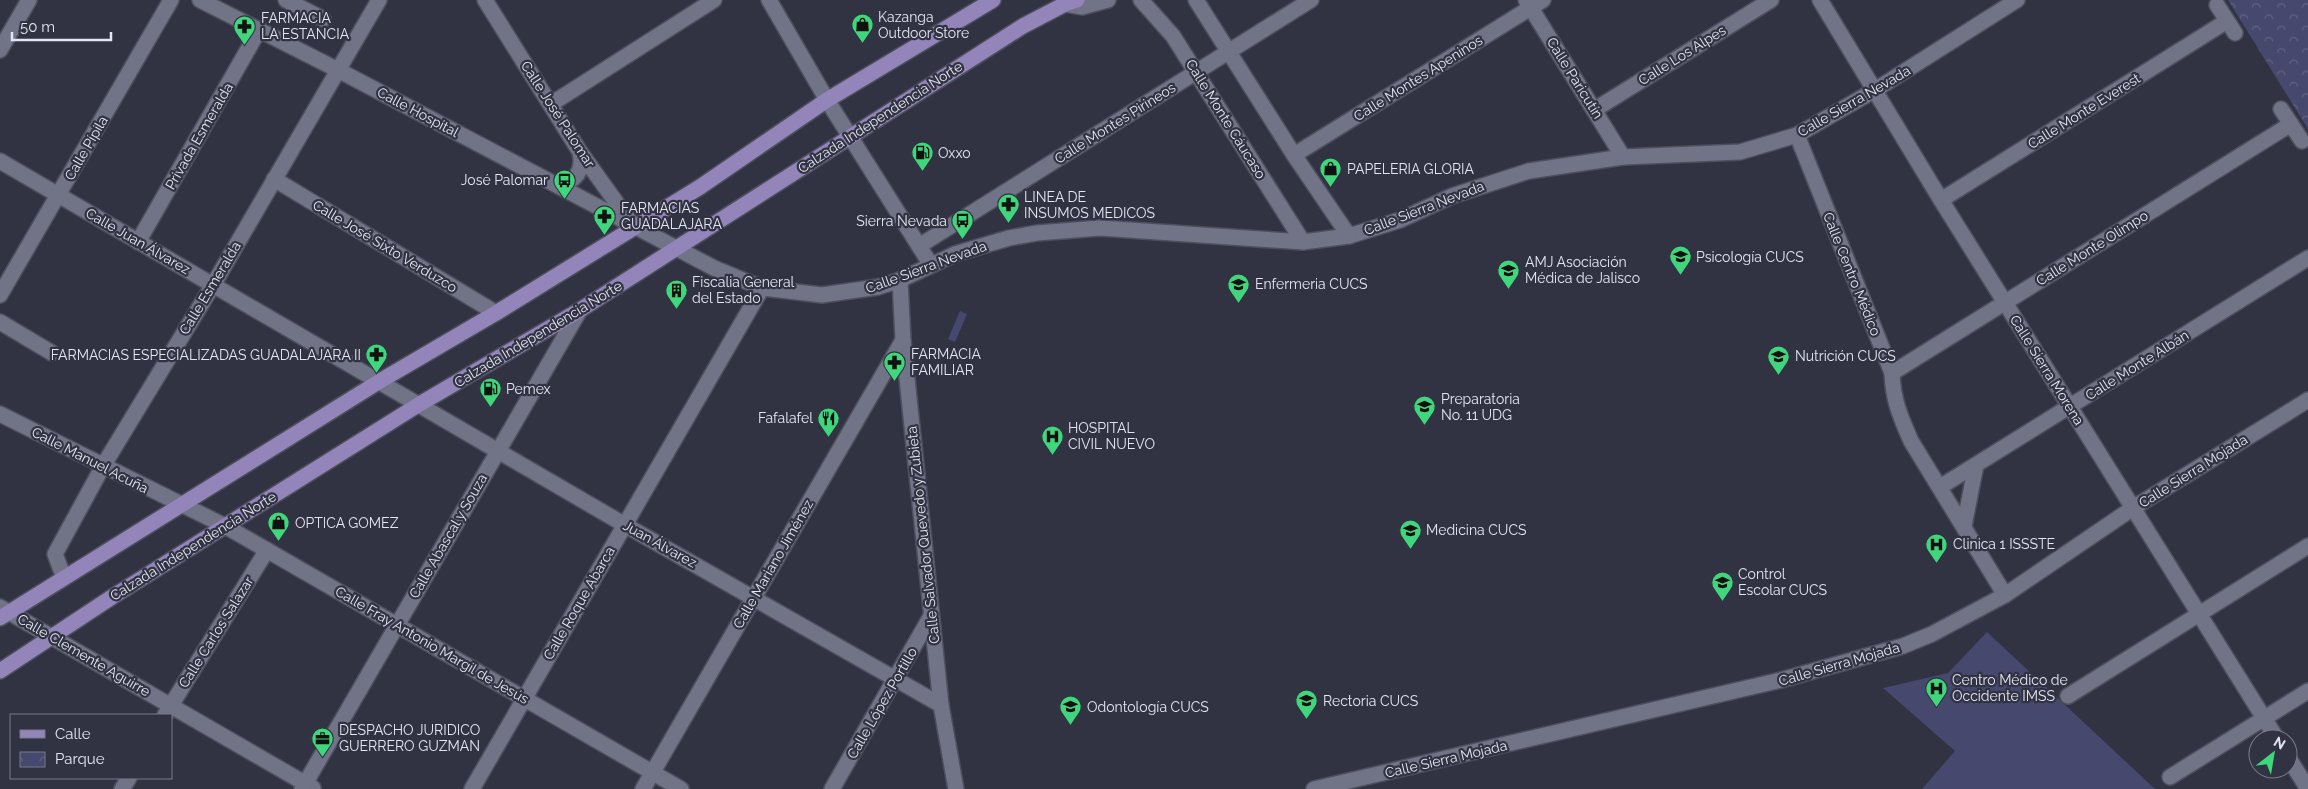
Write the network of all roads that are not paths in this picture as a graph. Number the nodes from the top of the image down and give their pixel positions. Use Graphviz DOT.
graph roads {
  1 [pos="29,0"];
  2 [pos="171,0"];
  3 [pos="200,0"];
  4 [pos="286,0"];
  5 [pos="379,0"];
  6 [pos="486,0"];
  7 [pos="714,0"];
  8 [pos="769,0"];
  9 [pos="994,0"];
  10 [pos="1108,0"];
  11 [pos="1141,0"];
  12 [pos="1196,0"];
  13 [pos="1311,0"];
  14 [pos="1770,0"];
  15 [pos="1820,0"];
  16 [pos="2017,0"];
  17 [pos="1071,2"];
  18 [pos="1533,3"];
  19 [pos="2217,4"];
  20 [pos="323,19"];
  21 [pos="259,30"];
  22 [pos="0,50"];
  23 [pos="1228,52"];
  24 [pos="338,70"];
  25 [pos="1197,72"];
  26 [pos="1875,90"];
  27 [pos="827,100"];
  28 [pos="551,104"];
  29 [pos="2281,109"];
  30 [pos="1594,110"];
  31 [pos="2291,124"];
  32 [pos="1797,135"];
  33 [pos="850,136"];
  34 [pos="2302,141"];
  35 [pos="580,152"];
  36 [pos="1294,155"];
  37 [pos="1624,157"];
  38 [pos="0,161"];
  39 [pos="274,180"];
  40 [pos="557,185"];
  41 [pos="59,195"];
  42 [pos="1941,200"];
  43 [pos="634,227"];
  44 [pos="1349,236"];
  45 [pos="138,242"];
  46 [pos="1303,242"];
  47 [pos="919,246"];
  48 [pos="676,248"];
  49 [pos="2308,258"];
  50 [pos="932,265"];
  51 [pos="900,280"];
  52 [pos="212,285"];
  53 [pos="762,288"];
  54 [pos="0,295"];
  55 [pos="2004,303"];
  56 [pos="580,310"];
  57 [pos="496,313"];
  58 [pos="0,322"];
  59 [pos="903,340"];
  60 [pos="52,353"];
  61 [pos="1892,373"];
  62 [pos="380,381"];
  63 [pos="2308,400"];
  64 [pos="418,405"];
  65 [pos="2070,408"];
  66 [pos="0,414"];
  67 [pos="497,450"];
  68 [pos="1976,465"];
  69 [pos="103,466"];
  70 [pos="1940,487"];
  71 [pos="181,506"];
  72 [pos="2133,508"];
  73 [pos="624,525"];
  74 [pos="225,526"];
  75 [pos="1964,526"];
  76 [pos="2308,546"];
  77 [pos="267,550"];
  78 [pos="64,578"];
  79 [pos="2005,595"];
  80 [pos="754,597"];
  81 [pos="3,612"];
  82 [pos="2199,614"];
  83 [pos="931,616"];
  84 [pos="397,625"];
  85 [pos="52,635"];
  86 [pos="0,670"];
  87 [pos="895,679"];
  88 [pos="2308,691"];
  89 [pos="2068,696"];
  90 [pos="524,698"];
  91 [pos="941,705"];
  92 [pos="168,711"];
  93 [pos="2264,718"];
  94 [pos="2270,729"];
  95 [pos="653,773"];
  96 [pos="2298,773"];
  97 [pos="2170,777"];
  98 [pos="307,787"];
  99 [pos="472,789"];
  100 [pos="643,789"];
  101 [pos="681,789"];
  102 [pos="832,789"];
  103 [pos="956,789"];
  104 [pos="1314,789"];
  105 [pos="2308,789"];
  1 -- 22 [label="street"];
  2 -- 41 [label="street, Calle Pípila"];
  3 -- 21 [label="street, Calle Hospital"];
  4 -- 20 [label="street"];
  5 -- 24 [label="street, Calle Esmeralda"];
  6 -- 28 [label="street, Calle José Palomar"];
  7 -- 28 [label="street"];
  8 -- 27 [label="street"];
  9 -- 27 [label="main road"];
  10 -- 17 [label="street"];
  11 -- 25 [label="street, Calle Monte Cáucaso"];
  12 -- 23 [label="street"];
  13 -- 23 [label="street, Calle Montes Pirineos"];
  14 -- 30 [label="street, Calle Los Alpes"];
  15 -- 26 [label="street, Calle Sierra Morena"];
  16 -- 26 [label="street, Calle Sierra Nevada"];
  17 -- 33 [label="main road, Calzada Independencia Norte"];
  18 -- 30 [label="street, Calle Paricutín"];
  18 -- 36 [label="street, Calle Montes Apeninos"];
  19 -- 42 [label="street, Calle Monte Everest"];
  21 -- 24 [label="street, Calle Hospital"];
  21 -- 45 [label="street, Privada Esmeralda"];
  23 -- 25 [label="street, Calle Montes Pirineos"];
  23 -- 36 [label="street"];
  24 -- 39 [label="street, Calle Esmeralda"];
  24 -- 40 [label="street, Calle Hospital"];
  25 -- 46 [label="street, Calle Monte Cáucaso"];
  25 -- 47 [label="street, Calle Montes Pirineos"];
  26 -- 32 [label="street, Calle Sierra Nevada"];
  26 -- 42 [label="street, Calle Sierra Morena"];
  27 -- 33 [label="street"];
  27 -- 43 [label="main road"];
  28 -- 35 [label="street, Calle José Palomar"];
  29 -- 31 [label="street"];
  30 -- 37 [label="street, Calle Paricutín"];
  31 -- 34 [label="street"];
  31 -- 55 [label="street, Calle Monte Olimpo"];
  32 -- 37 [label="street, Calle Sierra Nevada"];
  32 -- 61 [label="street, Calle Centro Médico"];
  33 -- 47 [label="street"];
  33 -- 48 [label="main road, Calzada Independencia Norte"];
  35 -- 40 [label="street"];
  35 -- 43 [label="street, Calle José Palomar"];
  36 -- 44 [label="street"];
  37 -- 44 [label="street, Calle Sierra Nevada"];
  38 -- 41 [label="street, Calle Juan Álvarez"];
  39 -- 52 [label="street, Calle Esmeralda"];
  39 -- 57 [label="street, Calle José Sixto Verduzco"];
  40 -- 43 [label="street, Calle Hospital"];
  41 -- 45 [label="street, Calle Juan Álvarez"];
  41 -- 54 [label="street, Calle Pípila"];
  42 -- 55 [label="street, Calle Sierra Morena"];
  43 -- 48 [label="street, Calle Sierra Nevada"];
  43 -- 57 [label="main road"];
  44 -- 46 [label="street, Calle Sierra Nevada"];
  45 -- 52 [label="street, Calle Juan Álvarez"];
  46 -- 50 [label="street, Calle Sierra Nevada"];
  47 -- 50 [label="street"];
  48 -- 53 [label="street, Calle Sierra Nevada"];
  48 -- 56 [label="main road, Calzada Independencia Norte"];
  49 -- 65 [label="street, Calle Monte Albán"];
  50 -- 51 [label="street, Calle Sierra Nevada"];
  51 -- 53 [label="street, Calle Sierra Nevada"];
  51 -- 59 [label="street, Calle Salvador Quevedo y Zubieta"];
  52 -- 62 [label="street, Calle Juan Álvarez"];
  52 -- 69 [label="street, Calle Esmeralda"];
  53 -- 73 [label="street, Calle Roque Abarca"];
  55 -- 61 [label="street, Calle Monte Olimpo"];
  55 -- 65 [label="street, Calle Sierra Morena"];
  56 -- 64 [label="main road, Calzada Independencia Norte"];
  56 -- 67 [label="street, Calle Abascal y Souza"];
  57 -- 62 [label="main road"];
  58 -- 60 [label="street"];
  59 -- 80 [label="street, Calle Mariano Jiménez"];
  59 -- 83 [label="street, Calle Salvador Quevedo y Zubieta"];
  61 -- 70 [label="street, Calle Centro Médico"];
  62 -- 64 [label="street, Juan Álvarez"];
  62 -- 71 [label="main road"];
  63 -- 72 [label="street, Calle Sierra Mojada"];
  64 -- 67 [label="street, Juan Álvarez"];
  64 -- 74 [label="main road, Calzada Independencia Norte"];
  65 -- 68 [label="street, Calle Monte Albán"];
  65 -- 72 [label="street, Calle Sierra Morena"];
  66 -- 69 [label="street, Calle Manuel Acuña"];
  67 -- 73 [label="street, Juan Álvarez"];
  67 -- 84 [label="street, Calle Abascal y Souza"];
  68 -- 70 [label="street, Calle Monte Albán"];
  68 -- 75 [label="street"];
  69 -- 71 [label="street, Calle Manuel Acuña"];
  69 -- 78 [label="street, Calle Esmeralda"];
  70 -- 75 [label="street, Calle Centro Médico"];
  71 -- 74 [label="street, Calle Fray Antonio Margil de Jesús"];
  71 -- 78 [label="main road"];
  72 -- 79 [label="street, Calle Sierra Mojada"];
  72 -- 82 [label="street, Calle Sierra Morena"];
  73 -- 80 [label="street, Juan Álvarez"];
  73 -- 90 [label="street, Calle Roque Abarca"];
  74 -- 77 [label="street, Calle Fray Antonio Margil de Jesús"];
  74 -- 85 [label="main road, Calzada Independencia Norte"];
  75 -- 79 [label="street, Calle Centro Médico"];
  76 -- 82 [label="street"];
  77 -- 84 [label="street, Calle Fray Antonio Margil de Jesús"];
  77 -- 92 [label="street, Calle Carlos Salazar"];
  78 -- 81 [label="main road"];
  79 -- 104 [label="street, Calle Sierra Mojada"];
  80 -- 87 [label="street, Juan Álvarez"];
  80 -- 95 [label="street, Calle Mariano Jiménez"];
  81 -- 85 [label="street, Calle Clemente Aguirre"];
  82 -- 89 [label="street"];
  82 -- 93 [label="street, Calle Sierra Morena"];
  83 -- 87 [label="street, Calle López Portillo"];
  83 -- 91 [label="street, Calle Salvador Quevedo y Zubieta"];
  84 -- 90 [label="street, Calle Fray Antonio Margil de Jesús"];
  84 -- 98 [label="street, Calle Abascal y Souza"];
  85 -- 86 [label="main road, Calzada Independencia Norte"];
  85 -- 92 [label="street, Calle Clemente Aguirre"];
  87 -- 91 [label="street, Juan Álvarez"];
  87 -- 102 [label="street, Calle López Portillo"];
  88 -- 93 [label="street"];
  90 -- 95 [label="street, Calle Fray Antonio Margil de Jesús"];
  90 -- 99 [label="street, Calle Roque Abarca"];
  91 -- 103 [label="street, Calle Salvador Quevedo y Zubieta"];
  92 -- 98 [label="street, Calle Clemente Aguirre"];
  93 -- 94 [label="street, Calle Sierra Morena"];
  93 -- 97 [label="street"];
  95 -- 100 [label="street, Calle Mariano Jiménez"];
  95 -- 101 [label="street, Calle Fray Antonio Margil de Jesús"];
  96 -- 105 [label="street"];
}
